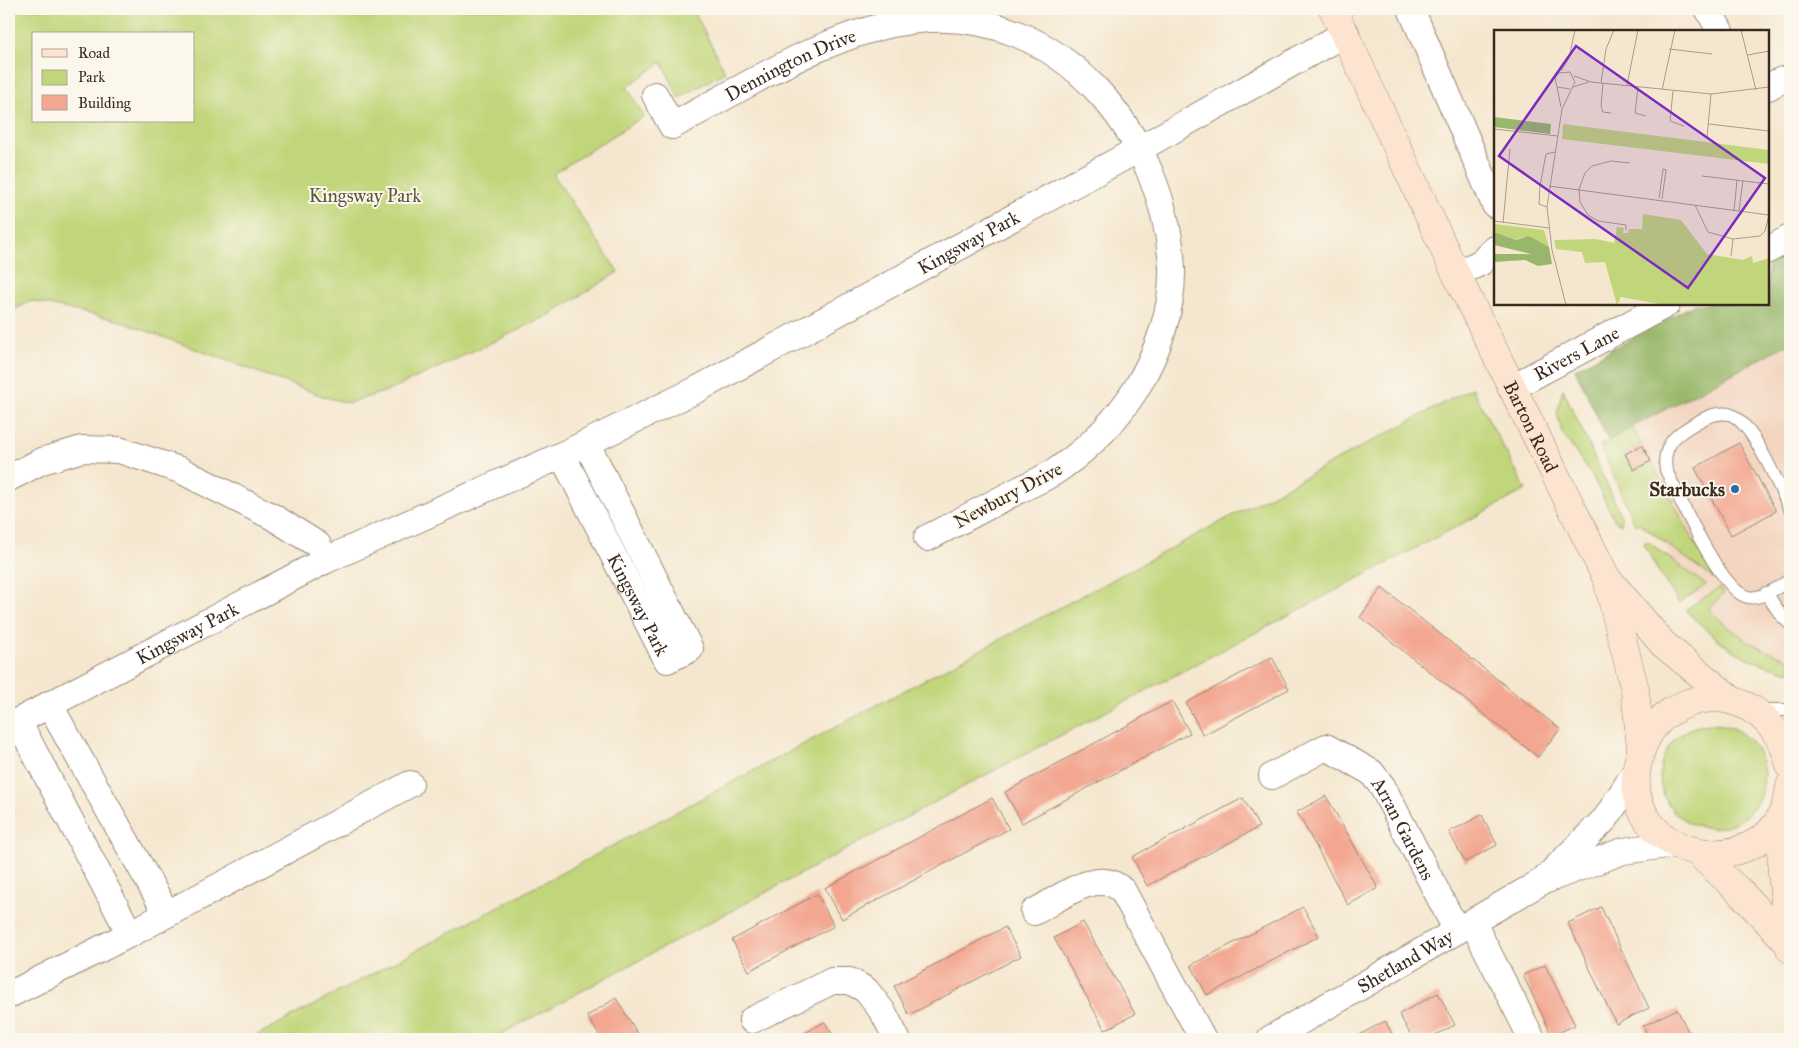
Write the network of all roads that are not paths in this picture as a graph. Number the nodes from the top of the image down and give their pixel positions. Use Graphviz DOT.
graph roads {
  1 [pos="1333,9"];
  2 [pos="1411,9"];
  3 [pos="1708,9"];
  4 [pos="1719,30"];
  5 [pos="1346,33"];
  6 [pos="656,95"];
  7 [pos="1139,149"];
  8 [pos="1494,203"];
  9 [pos="1790,238"];
  10 [pos="1769,249"];
  11 [pos="1494,250"];
  12 [pos="1456,274"];
  13 [pos="1665,305"];
  14 [pos="1511,388"];
  15 [pos="587,444"];
  16 [pos="562,455"];
  17 [pos="9,478"];
  18 [pos="1790,509"];
  19 [pos="927,538"];
  20 [pos="326,560"];
  21 [pos="1607,579"];
  22 [pos="1790,580"];
  23 [pos="1766,593"];
  24 [pos="1790,624"];
  25 [pos="48,704"];
  26 [pos="1744,705"];
  27 [pos="1790,710"];
  28 [pos="13,724"];
  29 [pos="1638,760"];
  30 [pos="1790,766"];
  31 [pos="1272,776"];
  32 [pos="410,784"];
  33 [pos="1787,799"];
  34 [pos="1686,849"];
  35 [pos="1541,882"];
  36 [pos="1034,912"];
  37 [pos="167,914"];
  38 [pos="1465,927"];
  39 [pos="130,934"];
  40 [pos="1789,946"];
  41 [pos="9,995"];
  42 [pos="752,1020"];
  43 [pos="1302,1032"];
  44 [pos="897,1039"];
  45 [pos="1203,1039"];
  46 [pos="1270,1039"];
  47 [pos="1532,1039"];
  1 -- 5 [label="main road, Barton Road"];
  2 -- 8 [label="street"];
  3 -- 4 [label="street"];
  5 -- 7 [label="street, Kingsway Park"];
  5 -- 12 [label="main road, Barton Road"];
  6 -- 7 [label="street, Dennington Drive"];
  7 -- 15 [label="street, Kingsway Park"];
  7 -- 19 [label="street, Newbury Drive"];
  9 -- 10 [label="street"];
  11 -- 12 [label="street"];
  12 -- 14 [label="main road, Barton Road"];
  13 -- 14 [label="street, Rivers Lane"];
  14 -- 21 [label="main road, Barton Road"];
  15 -- 16 [label="street, Kingsway Park"];
  15 -- 16 [label="street, Kingsway Park"];
  16 -- 20 [label="street, Kingsway Park"];
  17 -- 20 [label="street"];
  18 -- 23 [label="lane"];
  20 -- 25 [label="street, Kingsway Park"];
  21 -- 26 [label="main road, Barton Road"];
  21 -- 29 [label="main road, Barton Road"];
  22 -- 23 [label="lane"];
  23 -- 24 [label="lane"];
  25 -- 28 [label="street, Kingsway Park"];
  25 -- 37 [label="street"];
  26 -- 27 [label="lane"];
  26 -- 29 [label="main road"];
  26 -- 30 [label="main road, Barton Road"];
  28 -- 39 [label="street, Kingsway Park"];
  29 -- 34 [label="main road, Barton Road"];
  29 -- 35 [label="street, Shetland Way"];
  31 -- 38 [label="street, Arran Gardens"];
  32 -- 37 [label="street"];
  33 -- 34 [label="main road"];
  33 -- 40 [label="main road"];
  34 -- 35 [label="street, Shetland Way"];
  34 -- 40 [label="main road"];
  35 -- 38 [label="street, Shetland Way"];
  36 -- 45 [label="street"];
  37 -- 39 [label="street"];
  38 -- 43 [label="street, Shetland Way"];
  38 -- 47 [label="street"];
  39 -- 41 [label="street"];
  42 -- 44 [label="street"];
  43 -- 46 [label="street, Shetland Way"];
}
